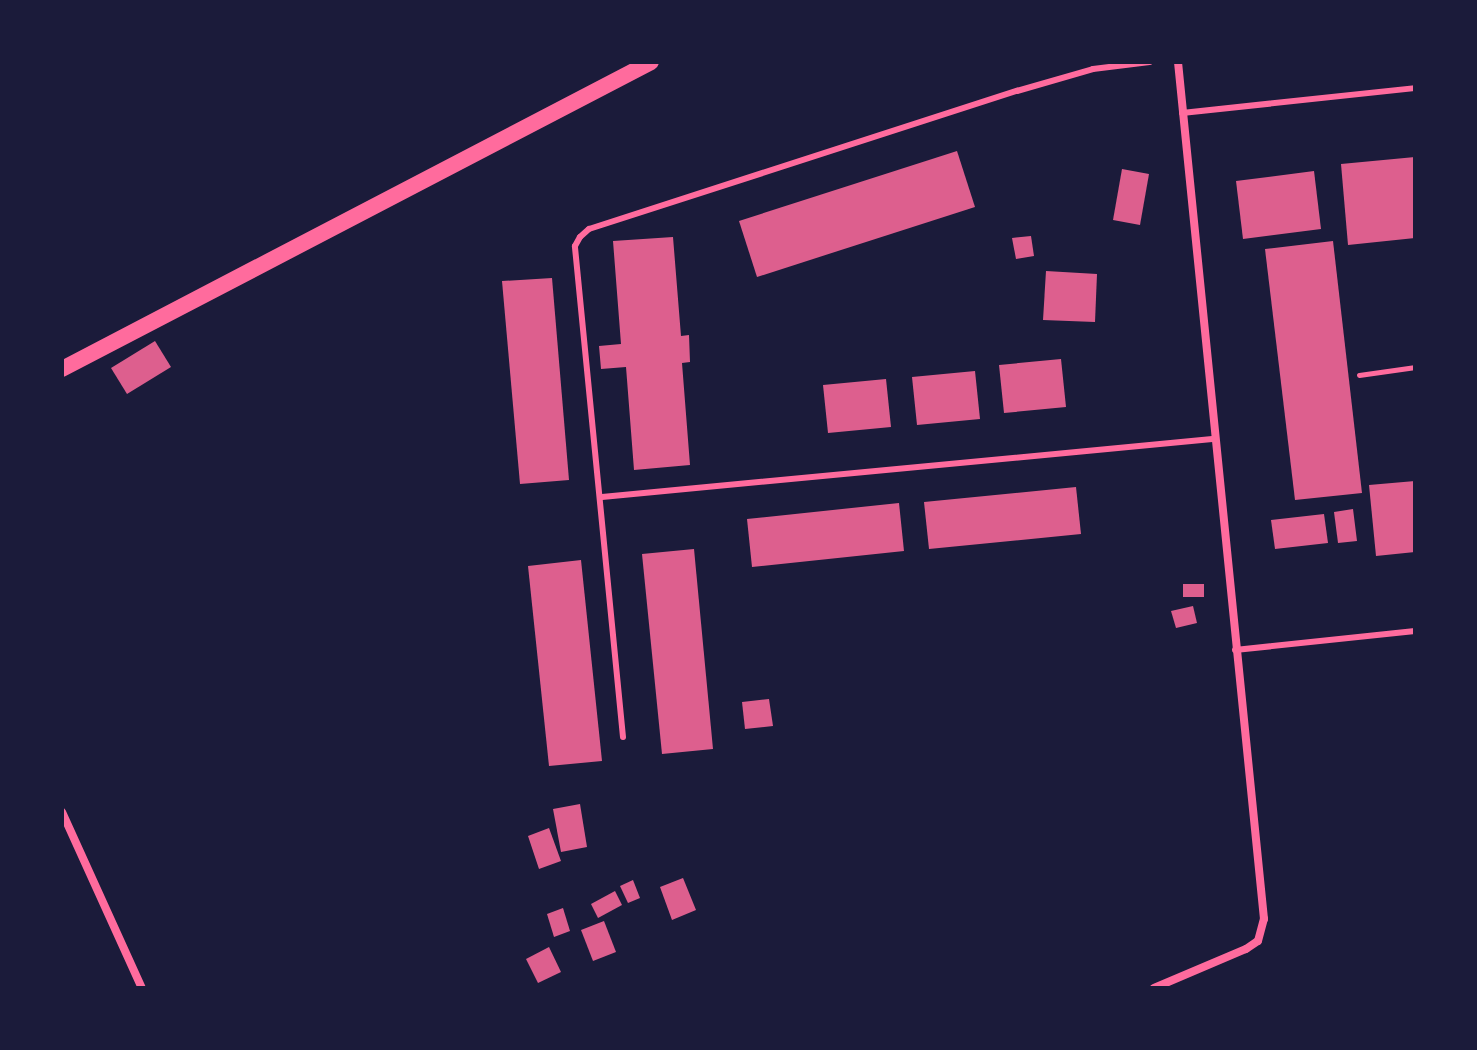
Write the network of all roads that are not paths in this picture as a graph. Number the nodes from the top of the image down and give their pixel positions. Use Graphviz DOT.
graph roads {
  1 [pos="651,62"];
  2 [pos="1150,62"];
  3 [pos="1178,62"];
  4 [pos="1415,88"];
  5 [pos="1182,113"];
  6 [pos="62,369"];
  7 [pos="1212,439"];
  8 [pos="602,497"];
  9 [pos="1415,631"];
  10 [pos="1235,650"];
  11 [pos="623,737"];
  12 [pos="62,812"];
  13 [pos="142,988"];
  14 [pos="1154,988"];
  1 -- 6 [label="main road"];
  2 -- 8 [label="lane"];
  3 -- 5 [label="street"];
  4 -- 5 [label="lane"];
  5 -- 7 [label="street"];
  7 -- 8 [label="lane"];
  7 -- 10 [label="street"];
  8 -- 11 [label="lane"];
  9 -- 10 [label="lane"];
  10 -- 14 [label="street"];
  12 -- 13 [label="street"];
}
